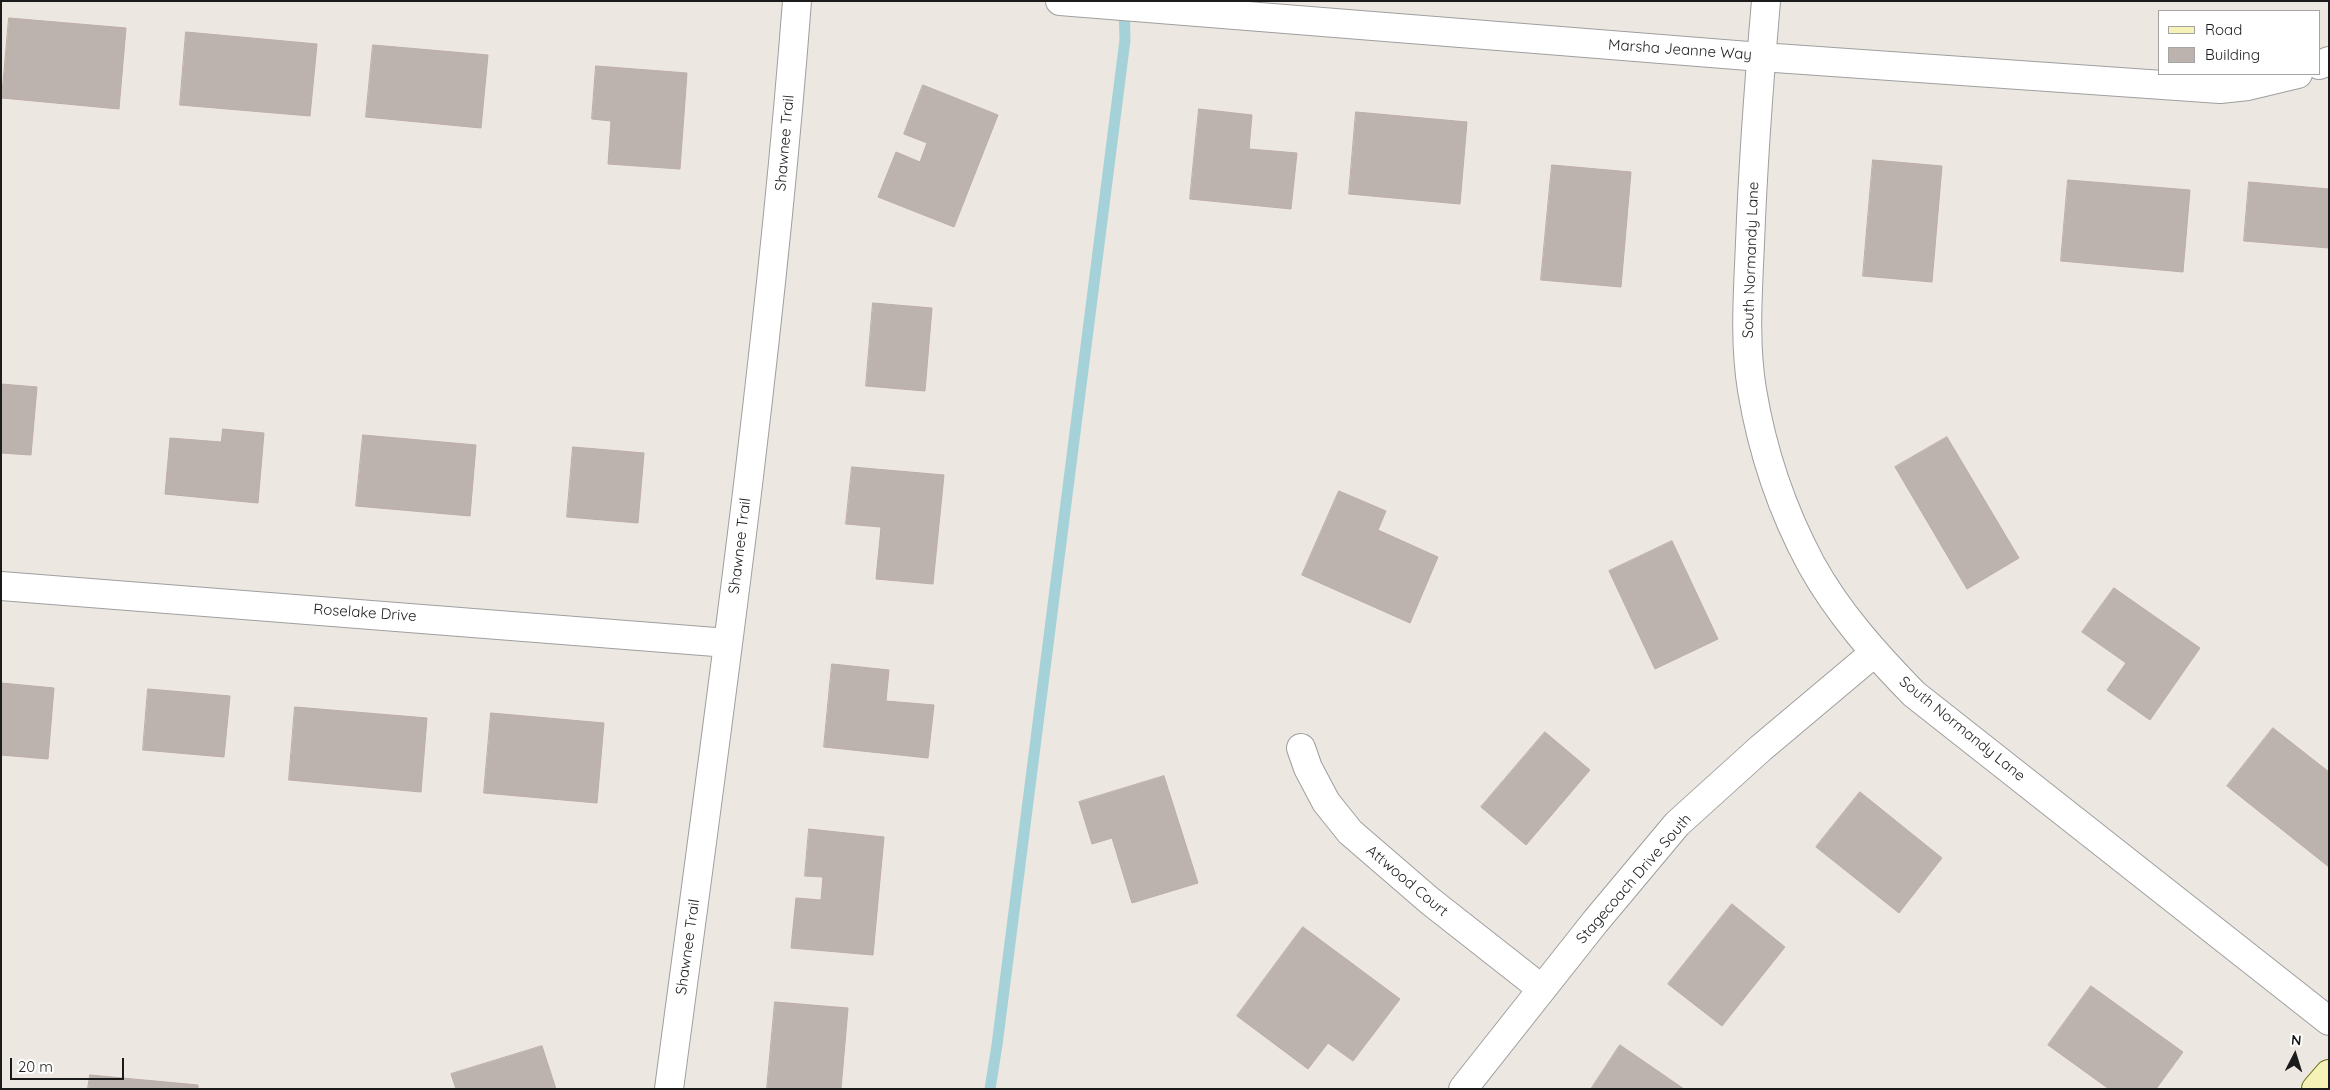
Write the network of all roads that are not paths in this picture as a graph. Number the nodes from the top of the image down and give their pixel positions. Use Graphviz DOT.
graph roads {
  1 [pos="797,1"];
  2 [pos="1060,1"];
  3 [pos="1766,1"];
  4 [pos="1761,57"];
  5 [pos="2294,75"];
  6 [pos="1,586"];
  7 [pos="728,643"];
  8 [pos="1874,653"];
  9 [pos="1301,748"];
  10 [pos="1542,989"];
  11 [pos="2329,1022"];
  12 [pos="2329,1074"];
  13 [pos="669,1089"];
  14 [pos="1463,1089"];
  15 [pos="2316,1089"];
  1 -- 7 [label="street, Shawnee Trail"];
  2 -- 4 [label="street, Marsha Jeanne Way"];
  3 -- 4 [label="street, South Normandy Lane"];
  4 -- 5 [label="street, Marsha Jeanne Way"];
  4 -- 8 [label="street, South Normandy Lane"];
  6 -- 7 [label="street, Roselake Drive"];
  7 -- 13 [label="street, Shawnee Trail"];
  8 -- 10 [label="street, Stagecoach Drive South"];
  8 -- 11 [label="street, South Normandy Lane"];
  9 -- 10 [label="street, Attwood Court"];
  10 -- 14 [label="street, Stagecoach Drive South"];
  12 -- 15 [label="street"];
}
